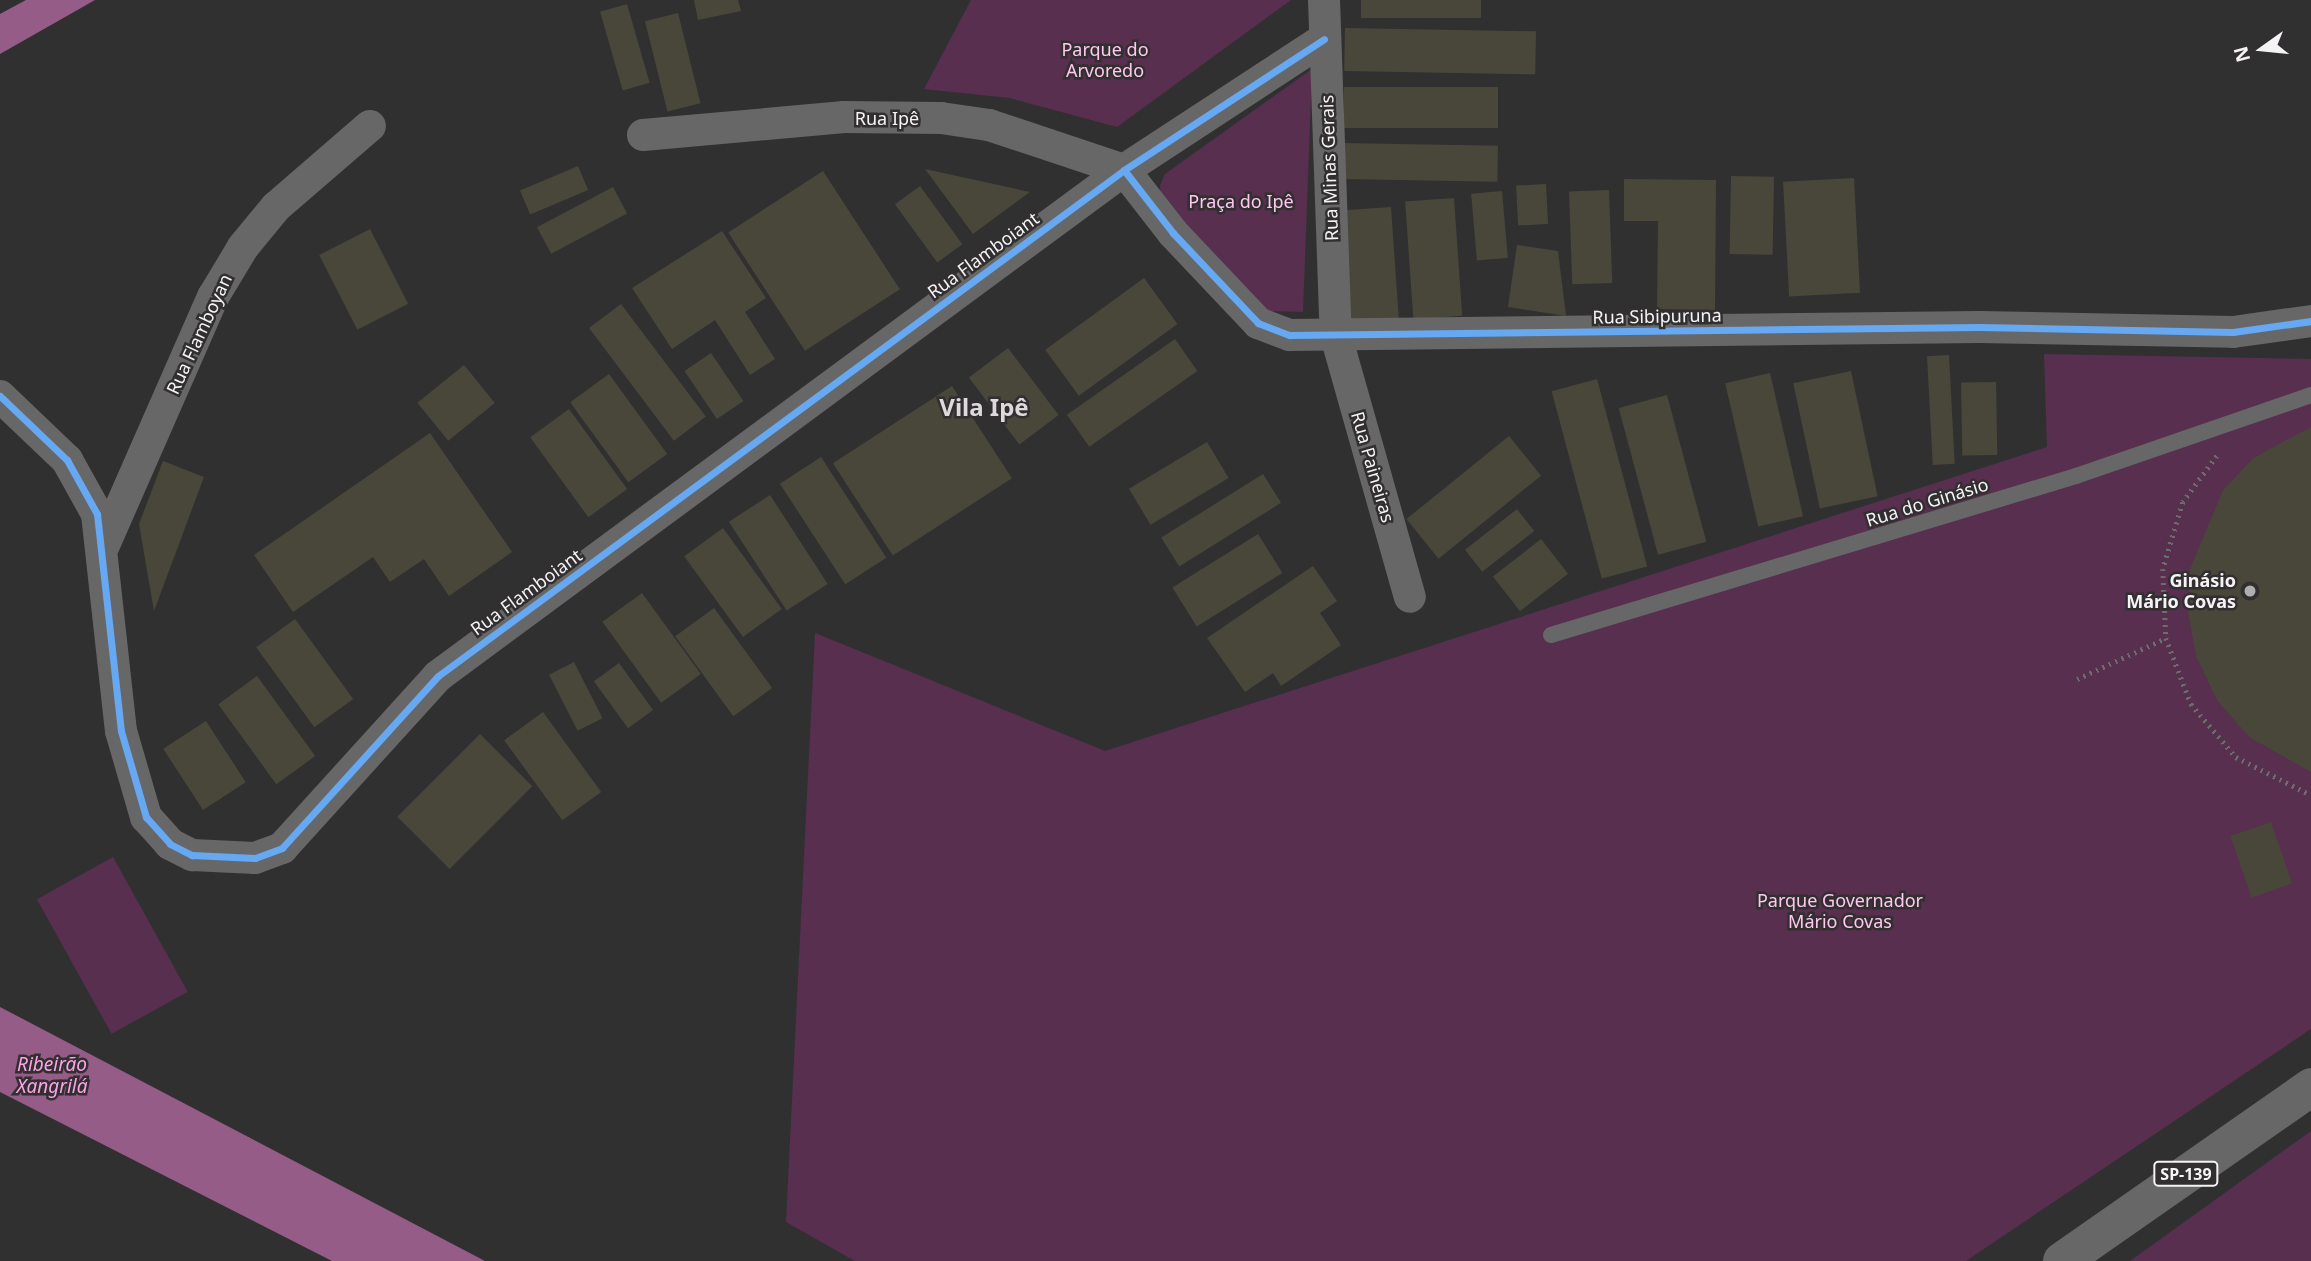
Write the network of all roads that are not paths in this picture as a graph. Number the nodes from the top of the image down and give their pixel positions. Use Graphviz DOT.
graph roads {
  1 [pos="1324,0"];
  2 [pos="1324,39"];
  3 [pos="370,126"];
  4 [pos="643,135"];
  5 [pos="1125,170"];
  6 [pos="2311,321"];
  7 [pos="1335,337"];
  8 [pos="2311,395"];
  9 [pos="0,396"];
  10 [pos="104,545"];
  11 [pos="1410,597"];
  12 [pos="1551,635"];
  13 [pos="2311,1087"];
  14 [pos="2062,1261"];
  1 -- 2 [label="street, Rua Minas Gerais"];
  2 -- 5 [label="street, Rua Flamboiant"];
  2 -- 7 [label="street, Rua Minas Gerais"];
  3 -- 10 [label="street, Rua Flamboyan"];
  4 -- 5 [label="street, Rua Ipê"];
  5 -- 7 [label="street, Rua Sibipuruna"];
  5 -- 10 [label="street, Rua Flamboiant"];
  6 -- 7 [label="street, Rua Sibipuruna"];
  7 -- 11 [label="street, Rua Paineiras"];
  8 -- 12 [label="lane, Rua do Ginásio"];
  9 -- 10 [label="street, Rua Flamboiant"];
  13 -- 14 [label="main road, SP-139"];
}
